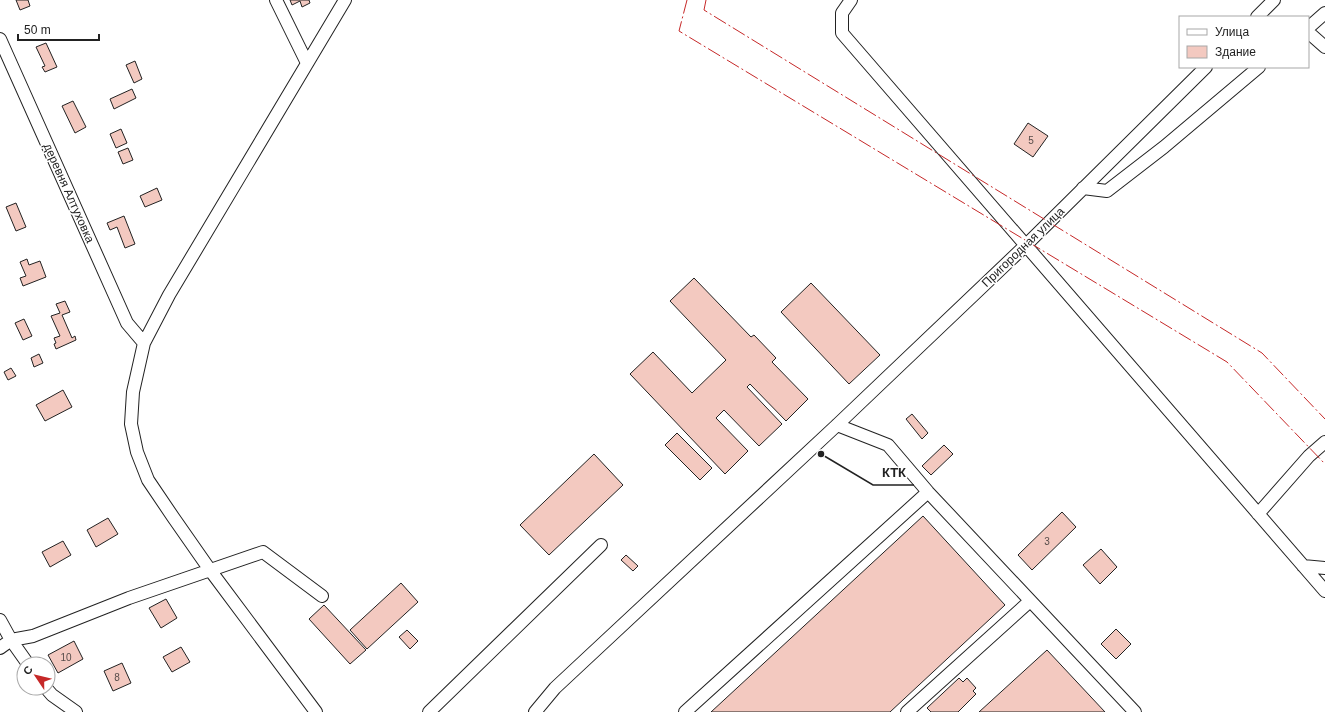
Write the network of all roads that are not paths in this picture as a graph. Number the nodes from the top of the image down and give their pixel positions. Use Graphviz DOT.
graph roads {
  1 [pos="276,0"];
  2 [pos="345,0"];
  3 [pos="851,0"];
  4 [pos="1274,0"];
  5 [pos="1325,14"];
  6 [pos="1258,16"];
  7 [pos="1309,27"];
  8 [pos="1309,33"];
  9 [pos="0,41"];
  10 [pos="1325,46"];
  11 [pos="307,63"];
  12 [pos="1205,68"];
  13 [pos="1258,68"];
  14 [pos="1083,188"];
  15 [pos="1026,245"];
  16 [pos="144,343"];
  17 [pos="837,425"];
  18 [pos="1325,442"];
  19 [pos="928,492"];
  20 [pos="1258,514"];
  21 [pos="601,545"];
  22 [pos="1303,566"];
  23 [pos="1325,568"];
  24 [pos="210,570"];
  25 [pos="1325,591"];
  26 [pos="322,596"];
  27 [pos="1030,600"];
  28 [pos="0,620"];
  29 [pos="11,640"];
  30 [pos="0,648"];
  31 [pos="22,656"];
  32 [pos="53,696"];
  33 [pos="76,712"];
  34 [pos="316,712"];
  35 [pos="429,712"];
  36 [pos="535,712"];
  37 [pos="685,712"];
  38 [pos="907,712"];
  39 [pos="1135,712"];
  1 -- 11 [label="street"];
  2 -- 11 [label="street"];
  3 -- 15 [label="street"];
  4 -- 6 [label="street"];
  5 -- 7 [label="street"];
  8 -- 10 [label="street"];
  9 -- 16 [label="street, деревня Алтуховка"];
  11 -- 16 [label="street"];
  12 -- 14 [label="street, Пригородная улица"];
  13 -- 14 [label="street"];
  14 -- 15 [label="street, Пригородная улица"];
  15 -- 17 [label="street, Пригородная улица"];
  15 -- 20 [label="street"];
  16 -- 24 [label="street"];
  17 -- 19 [label="street"];
  17 -- 36 [label="street, Пригородная улица"];
  18 -- 20 [label="street"];
  19 -- 27 [label="street"];
  19 -- 37 [label="street"];
  20 -- 22 [label="street"];
  21 -- 35 [label="street"];
  22 -- 23 [label="street"];
  22 -- 25 [label="street"];
  24 -- 26 [label="street"];
  24 -- 29 [label="street"];
  24 -- 34 [label="street"];
  27 -- 38 [label="street"];
  27 -- 39 [label="street"];
  28 -- 29 [label="street"];
  29 -- 30 [label="street"];
  29 -- 31 [label="street"];
  32 -- 33 [label="street"];
}
